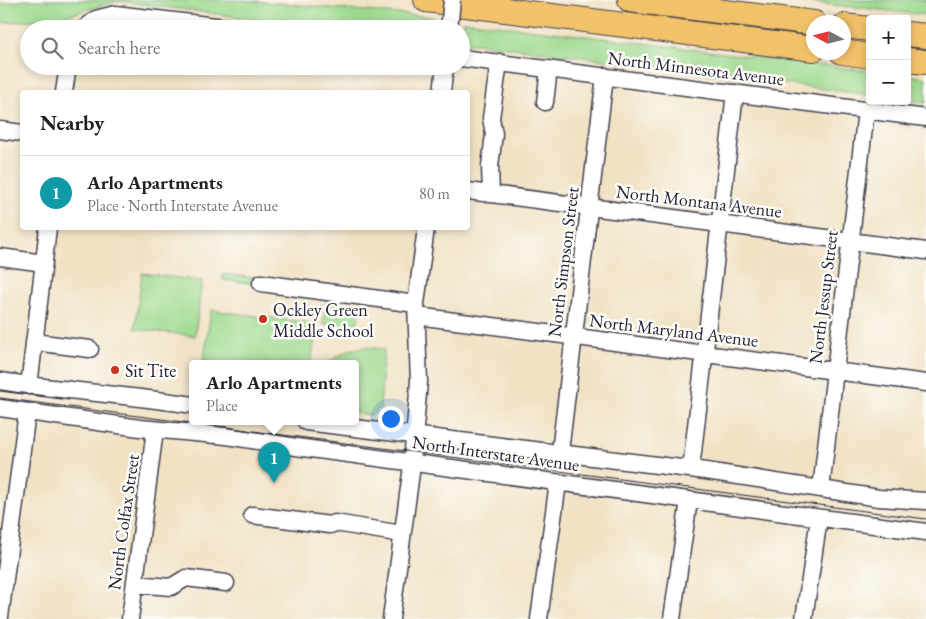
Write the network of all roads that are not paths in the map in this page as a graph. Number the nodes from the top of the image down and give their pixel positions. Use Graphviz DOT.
graph roads {
  1 [pos="426,0"];
  2 [pos="452,0"];
  3 [pos="630,0"];
  4 [pos="100,20"];
  5 [pos="173,20"];
  6 [pos="450,20"];
  7 [pos="806,21"];
  8 [pos="851,27"];
  9 [pos="866,29"];
  10 [pos="911,34"];
  11 [pos="926,36"];
  12 [pos="806,48"];
  13 [pos="851,53"];
  14 [pos="866,55"];
  15 [pos="470,59"];
  16 [pos="911,60"];
  17 [pos="498,62"];
  18 [pos="926,62"];
  19 [pos="549,69"];
  20 [pos="67,75"];
  21 [pos="444,75"];
  22 [pos="605,76"];
  23 [pos="64,90"];
  24 [pos="442,90"];
  25 [pos="735,93"];
  26 [pos="545,102"];
  27 [pos="866,110"];
  28 [pos="926,118"];
  29 [pos="0,130"];
  30 [pos="20,133"];
  31 [pos="470,191"];
  32 [pos="491,194"];
  33 [pos="590,206"];
  34 [pos="720,223"];
  35 [pos="48,230"];
  36 [pos="426,230"];
  37 [pos="850,240"];
  38 [pos="926,251"];
  39 [pos="0,257"];
  40 [pos="44,263"];
  41 [pos="261,283"];
  42 [pos="417,310"];
  43 [pos="575,337"];
  44 [pos="34,342"];
  45 [pos="90,349"];
  46 [pos="705,354"];
  47 [pos="835,371"];
  48 [pos="0,381"];
  49 [pos="926,383"];
  50 [pos="29,386"];
  51 [pos="189,405"];
  52 [pos="0,408"];
  53 [pos="27,412"];
  54 [pos="331,425"];
  55 [pos="155,430"];
  56 [pos="415,435"];
  57 [pos="560,452"];
  58 [pos="412,463"];
  59 [pos="691,469"];
  60 [pos="558,482"];
  61 [pos="821,489"];
  62 [pos="689,500"];
  63 [pos="926,501"];
  64 [pos="252,515"];
  65 [pos="819,518"];
  66 [pos="926,532"];
  67 [pos="402,534"];
  68 [pos="226,583"];
  69 [pos="135,584"];
  70 [pos="0,617"];
  71 [pos="130,619"];
  72 [pos="391,619"];
  73 [pos="539,619"];
  74 [pos="672,619"];
  75 [pos="804,619"];
  1 -- 12 [label="highway"];
  2 -- 6 [label="street, bridge"];
  3 -- 7 [label="highway"];
  4 -- 5 [label="street"];
  8 -- 9 [label="highway"];
  10 -- 11 [label="highway"];
  13 -- 14 [label="highway"];
  15 -- 17 [label="street, North Minnesota Avenue"];
  16 -- 18 [label="highway"];
  17 -- 19 [label="street, North Minnesota Avenue"];
  17 -- 32 [label="street"];
  19 -- 22 [label="street, North Minnesota Avenue"];
  19 -- 26 [label="street"];
  20 -- 23 [label="street"];
  21 -- 24 [label="street"];
  22 -- 25 [label="street, North Minnesota Avenue"];
  22 -- 33 [label="street, North Simpson Street"];
  25 -- 27 [label="street, North Minnesota Avenue"];
  25 -- 34 [label="street"];
  27 -- 28 [label="street, North Minnesota Avenue"];
  27 -- 37 [label="street, North Jessup Street"];
  29 -- 30 [label="street"];
  31 -- 32 [label="street, North Montana Avenue"];
  32 -- 33 [label="street, North Montana Avenue"];
  33 -- 34 [label="street, North Montana Avenue"];
  33 -- 43 [label="street, North Simpson Street"];
  34 -- 37 [label="street, North Montana Avenue"];
  34 -- 46 [label="street"];
  35 -- 40 [label="street"];
  36 -- 42 [label="street"];
  37 -- 38 [label="street, North Montana Avenue"];
  37 -- 47 [label="street, North Jessup Street"];
  39 -- 40 [label="street"];
  40 -- 44 [label="street"];
  41 -- 42 [label="street, North Maryland Avenue"];
  42 -- 43 [label="street, North Maryland Avenue"];
  42 -- 56 [label="street"];
  43 -- 46 [label="street, North Maryland Avenue"];
  43 -- 57 [label="street, North Simpson Street"];
  44 -- 45 [label="street"];
  44 -- 50 [label="street"];
  46 -- 47 [label="street, North Maryland Avenue"];
  46 -- 59 [label="street"];
  47 -- 49 [label="street, North Maryland Avenue"];
  47 -- 61 [label="street, North Jessup Street"];
  48 -- 50 [label="street"];
  50 -- 51 [label="street"];
  52 -- 53 [label="street, North Interstate Avenue"];
  53 -- 55 [label="street, North Interstate Avenue"];
  53 -- 70 [label="street"];
  54 -- 56 [label="street, North Interstate Avenue"];
  55 -- 58 [label="street, North Interstate Avenue"];
  55 -- 69 [label="street, North Colfax Street"];
  56 -- 57 [label="street, North Interstate Avenue"];
  56 -- 58 [label="street"];
  57 -- 59 [label="street, North Interstate Avenue"];
  58 -- 60 [label="street, North Interstate Avenue"];
  58 -- 67 [label="street"];
  59 -- 61 [label="street, North Interstate Avenue"];
  60 -- 62 [label="street, North Interstate Avenue"];
  60 -- 73 [label="street"];
  61 -- 63 [label="street, North Interstate Avenue"];
  62 -- 65 [label="street, North Interstate Avenue"];
  62 -- 74 [label="street"];
  64 -- 67 [label="street"];
  65 -- 66 [label="street, North Interstate Avenue"];
  65 -- 75 [label="street"];
  67 -- 72 [label="street"];
  68 -- 69 [label="street"];
  69 -- 71 [label="street, North Colfax Street"];
}
